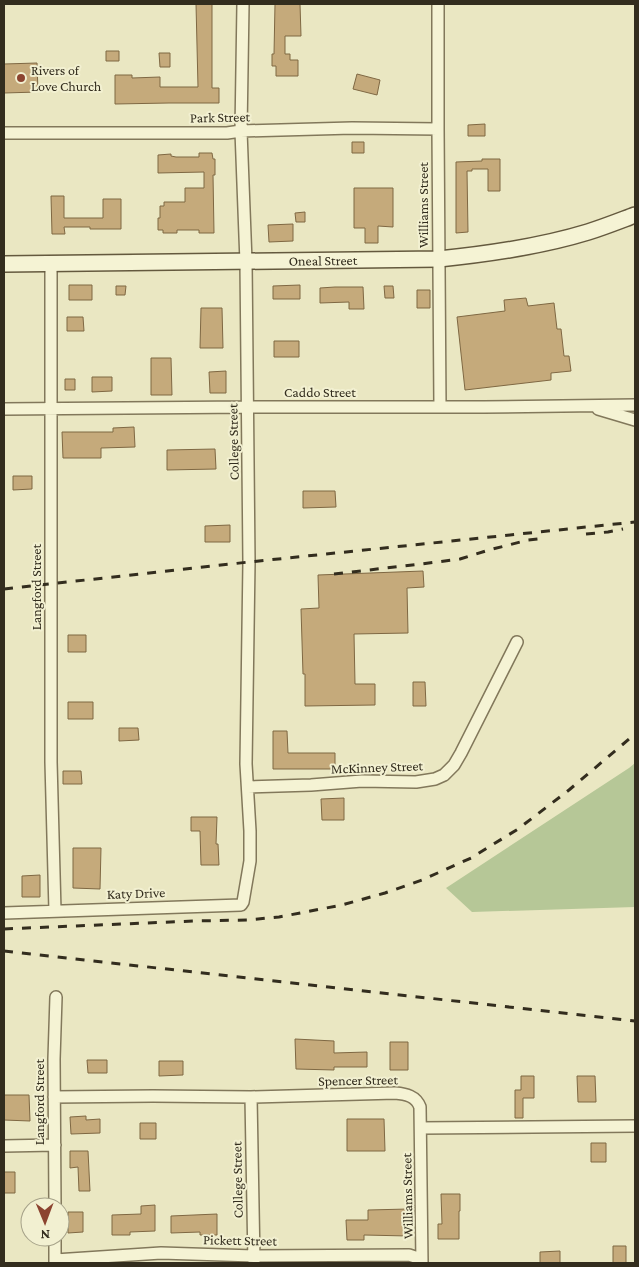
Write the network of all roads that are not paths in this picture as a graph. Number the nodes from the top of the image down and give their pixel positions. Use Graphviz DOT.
graph roads {
  1 [pos="243,4"];
  2 [pos="438,4"];
  3 [pos="438,128"];
  4 [pos="241,131"];
  5 [pos="4,133"];
  6 [pos="635,215"];
  7 [pos="439,259"];
  8 [pos="246,262"];
  9 [pos="51,263"];
  10 [pos="4,264"];
  11 [pos="584,405"];
  12 [pos="635,405"];
  13 [pos="440,406"];
  14 [pos="248,407"];
  15 [pos="50,409"];
  16 [pos="4,410"];
  17 [pos="635,420"];
  18 [pos="517,642"];
  19 [pos="248,787"];
  20 [pos="248,879"];
  21 [pos="55,911"];
  22 [pos="4,913"];
  23 [pos="56,997"];
  24 [pos="54,1097"];
  25 [pos="251,1097"];
  26 [pos="635,1126"];
  27 [pos="421,1128"];
  28 [pos="55,1145"];
  29 [pos="4,1146"];
  30 [pos="55,1197"];
  31 [pos="55,1247"];
  32 [pos="254,1260"];
  33 [pos="55,1261"];
  34 [pos="422,1263"];
  1 -- 4 [label="street, College Street"];
  2 -- 3 [label="street, Williams Street"];
  3 -- 4 [label="street, Park Street"];
  3 -- 7 [label="street, Williams Street"];
  4 -- 5 [label="street, Park Street"];
  4 -- 8 [label="street, College Street"];
  6 -- 7 [label="street, Oneal Street"];
  7 -- 8 [label="street, Oneal Street"];
  7 -- 13 [label="street, Williams Street"];
  8 -- 9 [label="street, Oneal Street"];
  8 -- 14 [label="street, College Street"];
  9 -- 10 [label="street, Oneal Street"];
  9 -- 15 [label="street, Langford Street"];
  11 -- 12 [label="street, Caddo Street"];
  11 -- 13 [label="street, Caddo Street"];
  11 -- 17 [label="street"];
  13 -- 14 [label="street, Caddo Street"];
  14 -- 15 [label="street, Caddo Street"];
  14 -- 19 [label="street, College Street"];
  15 -- 16 [label="street, Caddo Street"];
  15 -- 21 [label="street, Langford Street"];
  18 -- 19 [label="street, McKinney Street"];
  19 -- 20 [label="street, College Street"];
  20 -- 21 [label="street, Katy Drive"];
  21 -- 22 [label="street, Katy Drive"];
  23 -- 24 [label="street, Langford Street"];
  24 -- 25 [label="street, Spencer Street"];
  24 -- 28 [label="street, Langford Street"];
  25 -- 27 [label="street, Spencer Street"];
  25 -- 32 [label="street, College Street"];
  26 -- 27 [label="street"];
  27 -- 34 [label="street, Williams Street"];
  28 -- 29 [label="street"];
  28 -- 30 [label="street, Langford Street"];
  31 -- 33 [label="street"];
  32 -- 33 [label="street, Pickett Street"];
  32 -- 34 [label="street, Pickett Street"];
}
